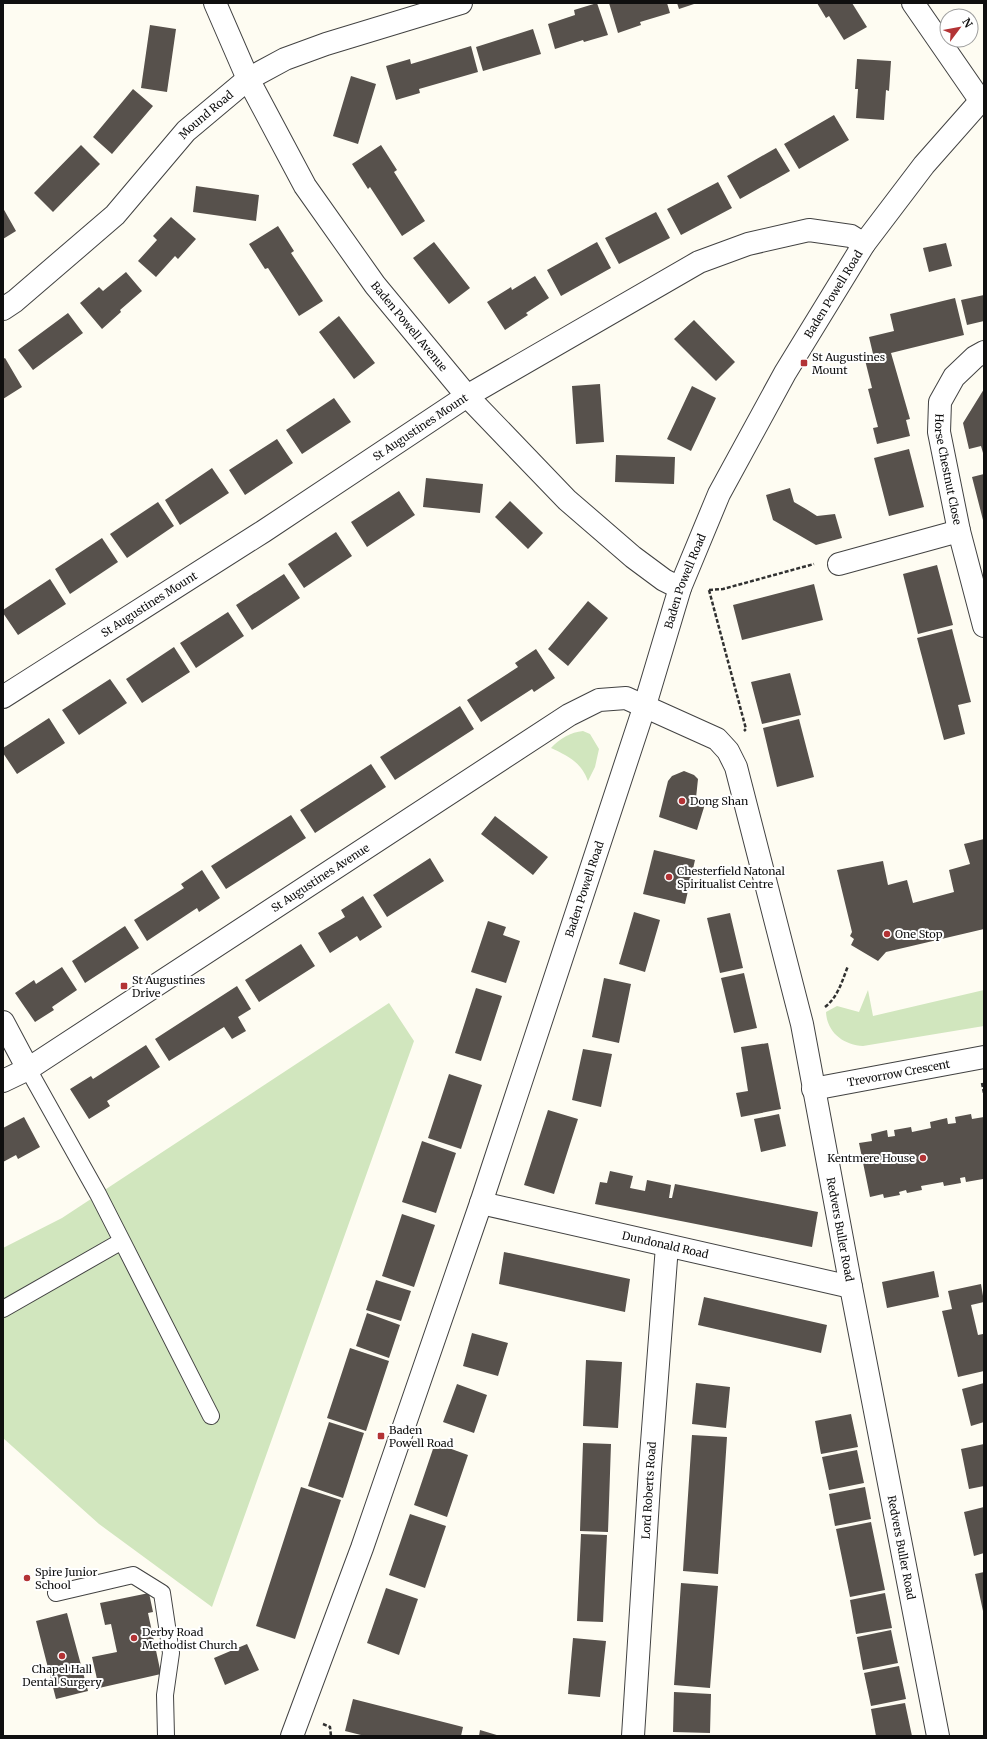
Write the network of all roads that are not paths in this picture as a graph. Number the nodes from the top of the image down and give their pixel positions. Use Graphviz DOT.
graph roads {
  1 [pos="214,3"];
  2 [pos="461,3"];
  3 [pos="913,3"];
  4 [pos="248,79"];
  5 [pos="982,99"];
  6 [pos="864,244"];
  7 [pos="3,309"];
  8 [pos="984,352"];
  9 [pos="467,396"];
  10 [pos="959,532"];
  11 [pos="839,564"];
  12 [pos="680,588"];
  13 [pos="984,626"];
  14 [pos="3,697"];
  15 [pos="645,705"];
  16 [pos="3,1022"];
  17 [pos="984,1057"];
  18 [pos="28,1069"];
  19 [pos="3,1081"];
  20 [pos="813,1089"];
  21 [pos="480,1203"];
  22 [pos="122,1240"];
  23 [pos="667,1246"];
  24 [pos="851,1287"];
  25 [pos="3,1309"];
  26 [pos="211,1416"];
  27 [pos="56,1593"];
  28 [pos="166,1736"];
  29 [pos="292,1736"];
  30 [pos="633,1736"];
  31 [pos="938,1736"];
  1 -- 4 [label="street, Baden Powell Avenue"];
  2 -- 4 [label="street, Mound Road"];
  3 -- 5 [label="street"];
  4 -- 7 [label="street, Mound Road"];
  4 -- 9 [label="street, Baden Powell Avenue"];
  5 -- 6 [label="street, Baden Powell Road"];
  6 -- 9 [label="street, St Augustines Mount"];
  6 -- 12 [label="street, Baden Powell Road"];
  8 -- 10 [label="street, Horse Chestnut Close"];
  9 -- 12 [label="street, Baden Powell Avenue"];
  9 -- 14 [label="street, St Augustines Mount"];
  10 -- 11 [label="street, Horse Chestnut Close"];
  10 -- 13 [label="street, Horse Chestnut Close"];
  12 -- 15 [label="street, Baden Powell Road"];
  15 -- 18 [label="street, St Augustines Avenue"];
  15 -- 20 [label="street, Redvers Buller Road"];
  15 -- 21 [label="street, Baden Powell Road"];
  16 -- 18 [label="street"];
  17 -- 20 [label="street, Trevorrow Crescent"];
  18 -- 19 [label="street, St Augustines Avenue"];
  18 -- 22 [label="lane"];
  20 -- 24 [label="street, Redvers Buller Road"];
  21 -- 23 [label="street, Dundonald Road"];
  21 -- 29 [label="street, Baden Powell Road"];
  22 -- 25 [label="lane"];
  22 -- 26 [label="lane"];
  23 -- 24 [label="street, Dundonald Road"];
  23 -- 30 [label="street, Lord Roberts Road"];
  24 -- 31 [label="street, Redvers Buller Road"];
  27 -- 28 [label="lane"];
}
